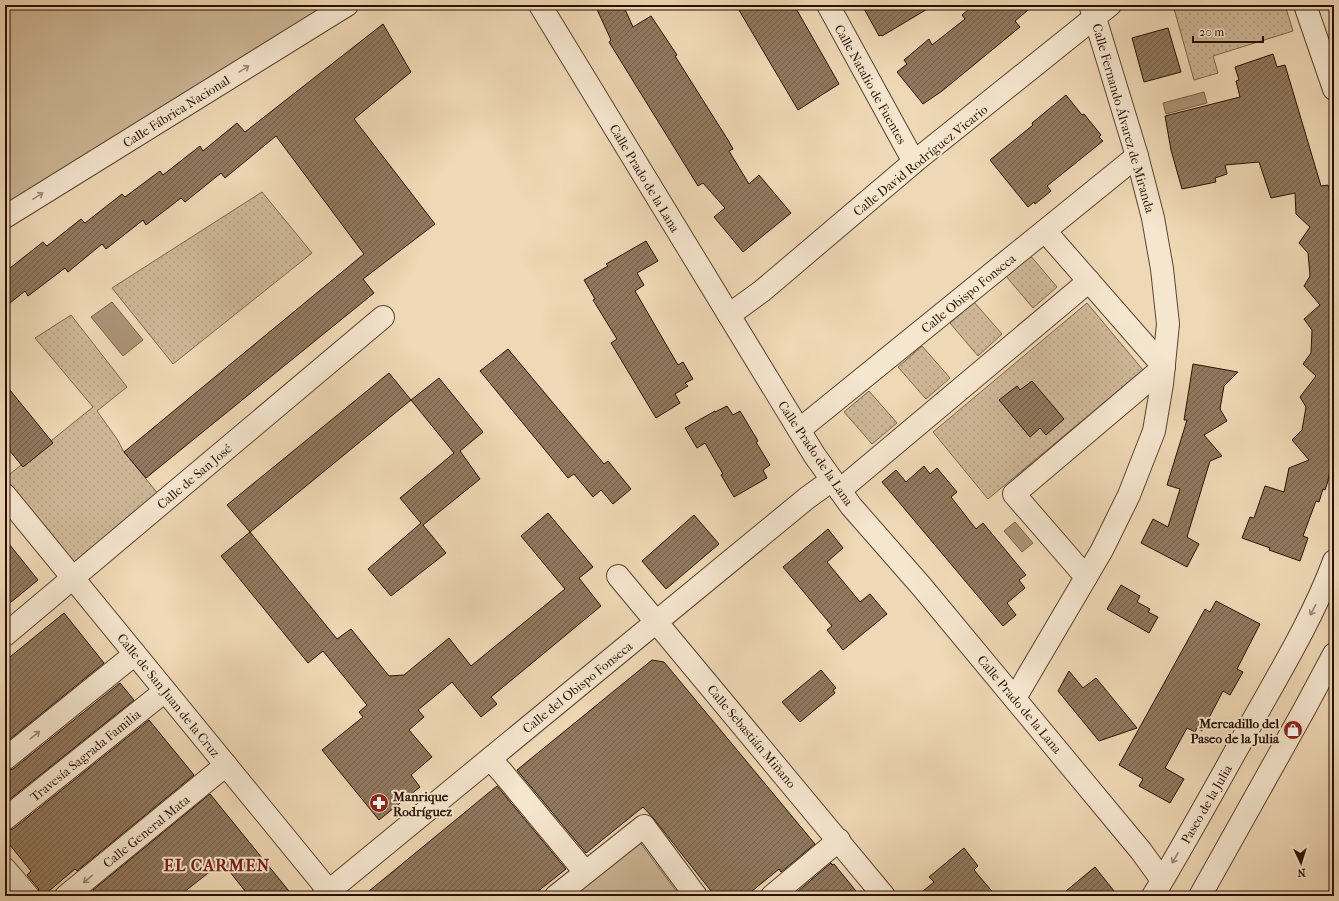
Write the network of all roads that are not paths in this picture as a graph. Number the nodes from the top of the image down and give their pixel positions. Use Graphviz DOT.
graph roads {
  1 [pos="347,5"];
  2 [pos="540,5"];
  3 [pos="828,5"];
  4 [pos="1305,5"];
  5 [pos="1098,9"];
  6 [pos="1334,89"];
  7 [pos="1137,156"];
  8 [pos="914,162"];
  9 [pos="5,217"];
  10 [pos="1045,231"];
  11 [pos="1089,281"];
  12 [pos="729,315"];
  13 [pos="383,317"];
  14 [pos="1164,367"];
  15 [pos="799,430"];
  16 [pos="836,485"];
  17 [pos="5,495"];
  18 [pos="1334,561"];
  19 [pos="618,576"];
  20 [pos="1086,577"];
  21 [pos="73,578"];
  22 [pos="657,622"];
  23 [pos="5,635"];
  24 [pos="135,654"];
  25 [pos="1334,654"];
  26 [pos="165,691"];
  27 [pos="1014,698"];
  28 [pos="5,759"];
  29 [pos="490,759"];
  30 [pos="226,765"];
  31 [pos="5,819"];
  32 [pos="839,840"];
  33 [pos="5,869"];
  34 [pos="585,872"];
  35 [pos="1158,888"];
  36 [pos="328,894"];
  37 [pos="28,896"];
  38 [pos="66,896"];
  39 [pos="556,896"];
  40 [pos="696,896"];
  41 [pos="772,896"];
  42 [pos="884,896"];
  43 [pos="1200,896"];
  9 -- 1 [label="street, Calle Fábrica Nacional, one-way"];
  2 -- 12 [label="street, Calle Prado de la Lana"];
  3 -- 8 [label="street, Calle Natalio de Fuentes"];
  4 -- 6 [label="street"];
  5 -- 7 [label="street, Calle Fernando Álvarez de Miranda"];
  5 -- 8 [label="street, Calle David Rodríguez Vicario"];
  7 -- 10 [label="street, Calle Obispo Fonseca"];
  7 -- 14 [label="street, Calle Fernando Álvarez de Miranda"];
  8 -- 12 [label="street, Calle David Rodríguez Vicario"];
  10 -- 11 [label="street"];
  10 -- 15 [label="street, Calle Obispo Fonseca"];
  11 -- 14 [label="street"];
  11 -- 16 [label="street"];
  12 -- 15 [label="street, Calle Prado de la Lana"];
  13 -- 21 [label="street, Calle de San José"];
  14 -- 20 [label="street, Calle Fernando Álvarez de Miranda"];
  14 -- 20 [label="street"];
  15 -- 16 [label="street, Calle Prado de la Lana"];
  16 -- 22 [label="street, Calle del Obispo Fonseca"];
  16 -- 27 [label="street, Calle Prado de la Lana"];
  17 -- 21 [label="street, Calle de San Juan de la Cruz"];
  18 -- 35 [label="street, Paseo de la Julia, one-way"];
  19 -- 22 [label="street, Calle Sebastián Miñano"];
  20 -- 27 [label="street, Calle Fernando Álvarez de Miranda"];
  21 -- 23 [label="street, Calle de San José"];
  21 -- 24 [label="street, Calle de San Juan de la Cruz"];
  22 -- 29 [label="street, Calle del Obispo Fonseca"];
  22 -- 32 [label="street, Calle Sebastián Miñano"];
  24 -- 26 [label="street, Calle de San Juan de la Cruz"];
  28 -- 24 [label="street, one-way"];
  25 -- 43 [label="street"];
  26 -- 30 [label="street, Calle de San Juan de la Cruz"];
  26 -- 31 [label="street, Travesía Sagrada Familia"];
  27 -- 35 [label="street, Calle Prado de la Lana"];
  29 -- 34 [label="street"];
  29 -- 36 [label="street, Calle del Obispo Fonseca"];
  30 -- 36 [label="street, Calle de San Juan de la Cruz"];
  30 -- 38 [label="street, Calle General Mata, one-way"];
  32 -- 41 [label="street"];
  32 -- 42 [label="street, Calle Sebastián Miñano"];
  33 -- 37 [label="street"];
  34 -- 39 [label="street"];
  34 -- 40 [label="street"];
}
